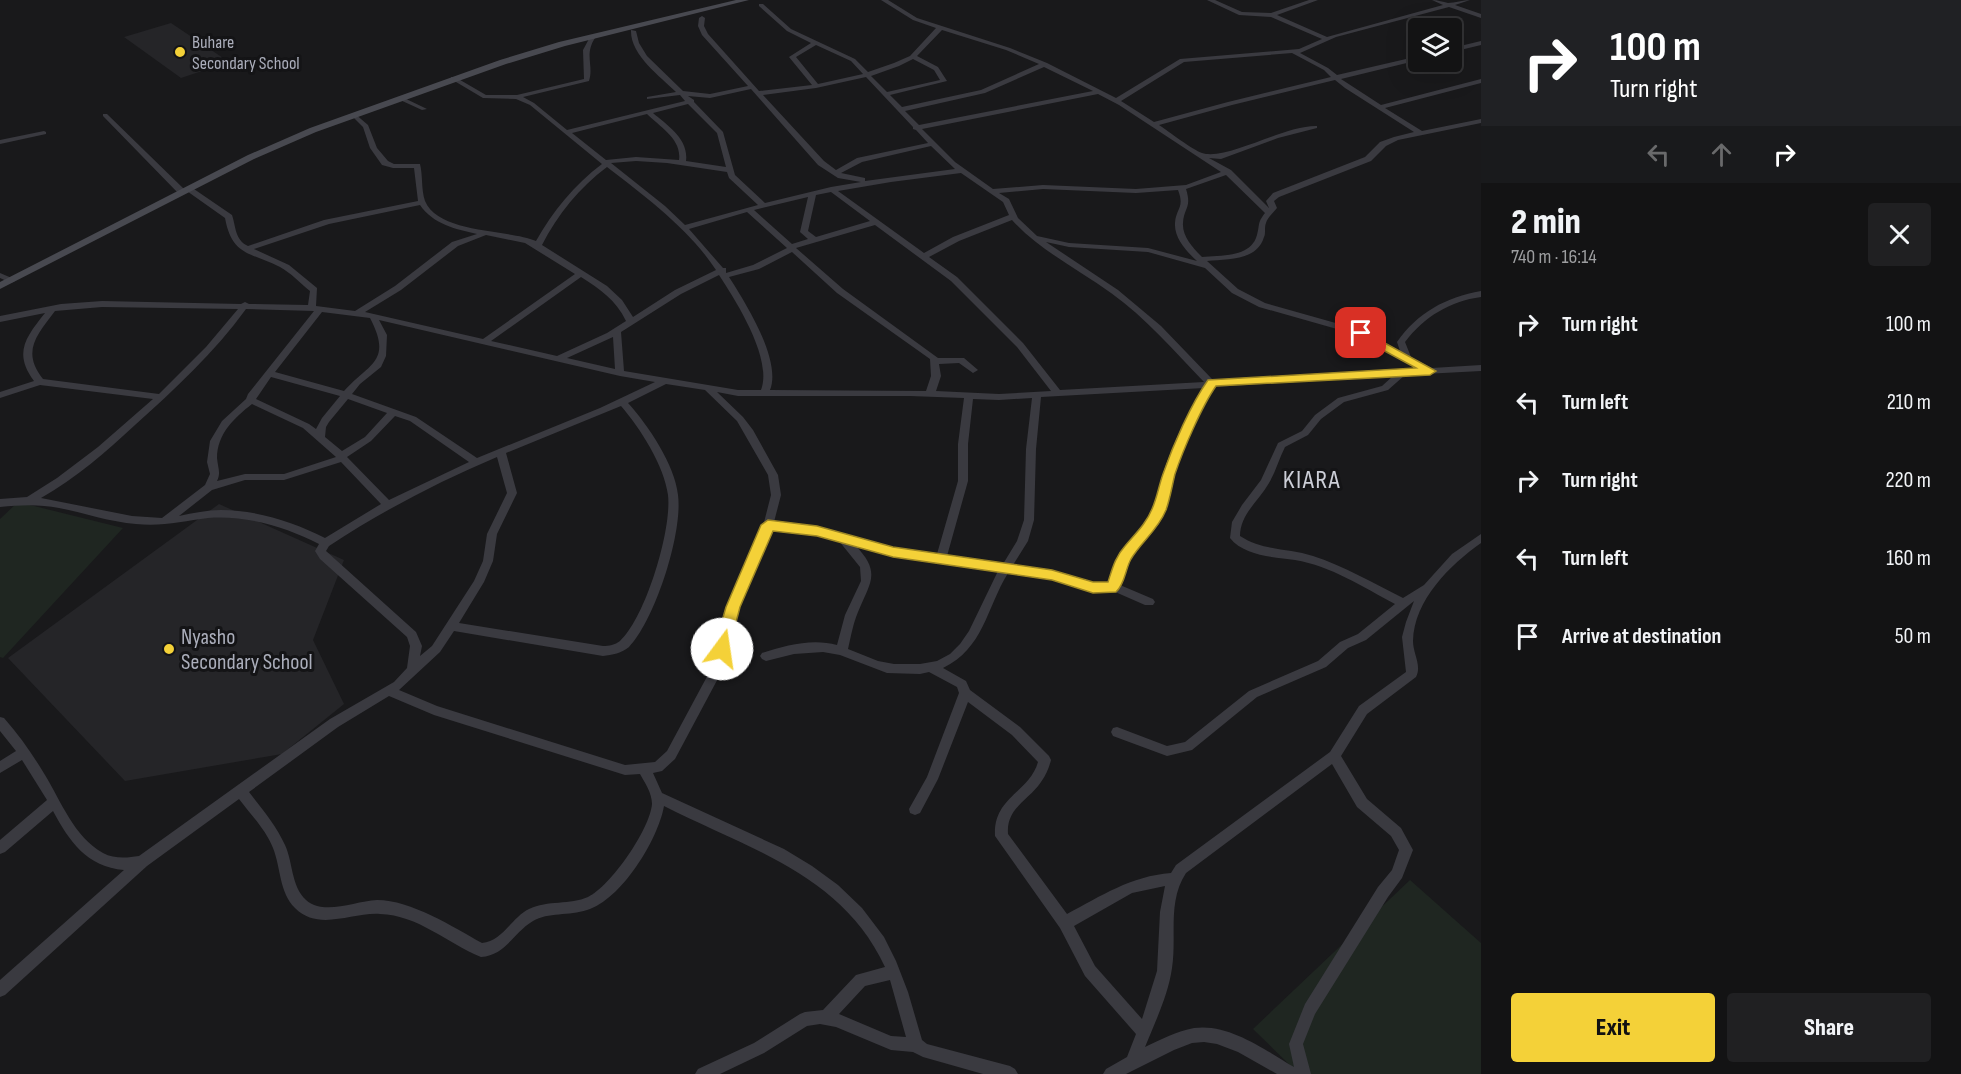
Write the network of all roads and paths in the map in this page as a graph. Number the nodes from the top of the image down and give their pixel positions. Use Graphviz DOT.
graph roads {
  1 [pos="745,0"];
  2 [pos="884,0"];
  3 [pos="1210,0"];
  4 [pos="1315,0"];
  5 [pos="1435,0"];
  6 [pos="1467,0"];
  7 [pos="761,5"];
  8 [pos="1450,6"];
  9 [pos="1272,15"];
  10 [pos="1481,16"];
  11 [pos="702,18"];
  12 [pos="940,28"];
  13 [pos="633,31"];
  14 [pos="592,38"];
  15 [pos="1328,39"];
  16 [pos="814,43"];
  17 [pos="1481,44"];
  18 [pos="1462,48"];
  19 [pos="1294,52"];
  20 [pos="913,57"];
  21 [pos="1408,61"];
  22 [pos="1045,64"];
  23 [pos="866,73"];
  24 [pos="453,78"];
  25 [pos="1337,79"];
  26 [pos="1481,81"];
  27 [pos="816,85"];
  28 [pos="756,90"];
  29 [pos="1099,92"];
  30 [pos="683,94"];
  31 [pos="886,94"];
  32 [pos="710,96"];
  33 [pos="518,97"];
  34 [pos="400,98"];
  35 [pos="649,98"];
  36 [pos="1116,101"];
  37 [pos="692,102"];
  38 [pos="1381,107"];
  39 [pos="424,109"];
  40 [pos="899,110"];
  41 [pos="650,114"];
  42 [pos="105,115"];
  43 [pos="354,115"];
  44 [pos="1481,122"];
  45 [pos="1155,124"];
  46 [pos="1315,127"];
  47 [pos="915,128"];
  48 [pos="567,132"];
  49 [pos="44,133"];
  50 [pos="1422,134"];
  51 [pos="0,142"];
  52 [pos="931,144"];
  53 [pos="1188,149"];
  54 [pos="682,162"];
  55 [pos="605,163"];
  56 [pos="730,170"];
  57 [pos="961,171"];
  58 [pos="1228,172"];
  59 [pos="836,173"];
  60 [pos="872,181"];
  61 [pos="1181,187"];
  62 [pos="831,189"];
  63 [pos="185,191"];
  64 [pos="993,191"];
  65 [pos="813,194"];
  66 [pos="422,202"];
  67 [pos="762,205"];
  68 [pos="748,209"];
  69 [pos="1269,213"];
  70 [pos="1014,216"];
  71 [pos="876,222"];
  72 [pos="685,228"];
  73 [pos="488,234"];
  74 [pos="1034,237"];
  75 [pos="813,239"];
  76 [pos="538,245"];
  77 [pos="791,248"];
  78 [pos="247,249"];
  79 [pos="924,257"];
  80 [pos="1202,259"];
  81 [pos="1210,267"];
  82 [pos="725,272"];
  83 [pos="581,273"];
  84 [pos="0,275"];
  85 [pos="10,281"];
  86 [pos="0,286"];
  87 [pos="1481,294"];
  88 [pos="245,305"];
  89 [pos="316,308"];
  90 [pos="52,309"];
  91 [pos="358,313"];
  92 [pos="373,316"];
  93 [pos="0,319"];
  94 [pos="631,322"];
  95 [pos="617,330"];
  96 [pos="485,341"];
  97 [pos="559,358"];
  98 [pos="1407,358"];
  99 [pos="935,361"];
  100 [pos="1481,368"];
  101 [pos="973,370"];
  102 [pos="1430,371"];
  103 [pos="269,373"];
  104 [pos="620,373"];
  105 [pos="1402,373"];
  106 [pos="40,382"];
  107 [pos="662,382"];
  108 [pos="1211,382"];
  109 [pos="709,390"];
  110 [pos="764,393"];
  111 [pos="930,394"];
  112 [pos="1058,394"];
  113 [pos="0,395"];
  114 [pos="346,395"];
  115 [pos="1037,395"];
  116 [pos="969,396"];
  117 [pos="160,397"];
  118 [pos="251,400"];
  119 [pos="623,403"];
  120 [pos="394,412"];
  121 [pos="320,439"];
  122 [pos="501,452"];
  123 [pos="342,457"];
  124 [pos="476,462"];
  125 [pos="209,487"];
  126 [pos="31,499"];
  127 [pos="0,503"];
  128 [pos="387,504"];
  129 [pos="166,521"];
  130 [pos="768,525"];
  131 [pos="840,537"];
  132 [pos="1481,538"];
  133 [pos="325,543"];
  134 [pos="941,558"];
  135 [pos="1004,569"];
  136 [pos="1114,586"];
  137 [pos="1427,588"];
  138 [pos="1149,602"];
  139 [pos="1403,603"];
  140 [pos="451,626"];
  141 [pos="842,651"];
  142 [pos="766,656"];
  143 [pos="932,668"];
  144 [pos="413,670"];
  145 [pos="389,691"];
  146 [pos="964,693"];
  147 [pos="0,722"];
  148 [pos="1117,732"];
  149 [pos="23,753"];
  150 [pos="1334,756"];
  151 [pos="0,768"];
  152 [pos="644,770"];
  153 [pos="241,791"];
  154 [pos="658,797"];
  155 [pos="54,802"];
  156 [pos="915,809"];
  157 [pos="0,848"];
  158 [pos="142,862"];
  159 [pos="1173,879"];
  160 [pos="1065,923"];
  161 [pos="894,972"];
  162 [pos="0,990"];
  163 [pos="826,1018"];
  164 [pos="1143,1031"];
  165 [pos="916,1044"];
  166 [pos="1132,1063"];
  167 [pos="703,1074"];
  168 [pos="1010,1074"];
  169 [pos="1111,1074"];
  170 [pos="1291,1074"];
  171 [pos="1303,1074"];
  1 -- 14 [label="main road"];
  2 -- 12 [label="street"];
  3 -- 9 [label="street"];
  4 -- 9 [label="street"];
  5 -- 8 [label="street"];
  6 -- 8 [label="street"];
  7 -- 16 [label="street"];
  8 -- 10 [label="street"];
  8 -- 15 [label="street"];
  9 -- 15 [label="street"];
  11 -- 28 [label="street"];
  12 -- 20 [label="street"];
  12 -- 22 [label="street"];
  13 -- 30 [label="street"];
  14 -- 24 [label="main road"];
  14 -- 33 [label="street"];
  15 -- 19 [label="street"];
  16 -- 23 [label="street"];
  16 -- 27 [label="street"];
  17 -- 18 [label="street"];
  19 -- 25 [label="street"];
  19 -- 36 [label="street"];
  20 -- 23 [label="street"];
  20 -- 31 [label="street"];
  21 -- 25 [label="street"];
  22 -- 29 [label="street"];
  22 -- 40 [label="street"];
  23 -- 27 [label="street"];
  23 -- 31 [label="street"];
  24 -- 33 [label="street"];
  24 -- 34 [label="main road"];
  25 -- 38 [label="street"];
  25 -- 45 [label="street"];
  26 -- 38 [label="street"];
  27 -- 28 [label="street"];
  28 -- 32 [label="street"];
  28 -- 59 [label="street"];
  29 -- 36 [label="street"];
  29 -- 47 [label="street"];
  30 -- 32 [label="street"];
  30 -- 35 [label="street"];
  30 -- 37 [label="street"];
  31 -- 40 [label="street"];
  32 -- 37 [label="street"];
  33 -- 48 [label="street"];
  34 -- 39 [label="street"];
  34 -- 43 [label="main road"];
  36 -- 45 [label="street"];
  37 -- 41 [label="street"];
  37 -- 56 [label="street"];
  38 -- 50 [label="street"];
  40 -- 47 [label="street"];
  41 -- 48 [label="street"];
  41 -- 54 [label="street"];
  42 -- 63 [label="street"];
  43 -- 63 [label="main road"];
  43 -- 66 [label="street"];
  44 -- 50 [label="street"];
  45 -- 53 [label="street"];
  46 -- 53 [label="street"];
  47 -- 52 [label="street"];
  48 -- 55 [label="street"];
  49 -- 51 [label="street"];
  50 -- 69 [label="street"];
  52 -- 57 [label="street"];
  52 -- 59 [label="street"];
  53 -- 58 [label="street"];
  54 -- 55 [label="street"];
  54 -- 56 [label="street"];
  55 -- 72 [label="street"];
  55 -- 76 [label="street"];
  56 -- 67 [label="street"];
  57 -- 60 [label="street"];
  57 -- 64 [label="street"];
  58 -- 61 [label="street"];
  58 -- 69 [label="street"];
  59 -- 60 [label="street"];
  60 -- 62 [label="street"];
  61 -- 64 [label="street"];
  61 -- 80 [label="street"];
  62 -- 65 [label="street"];
  62 -- 71 [label="street"];
  63 -- 78 [label="street"];
  63 -- 85 [label="main road"];
  64 -- 70 [label="street"];
  65 -- 67 [label="street"];
  65 -- 75 [label="street"];
  66 -- 73 [label="street"];
  66 -- 78 [label="street"];
  67 -- 68 [label="street"];
  68 -- 72 [label="street"];
  68 -- 77 [label="street"];
  69 -- 80 [label="street"];
  70 -- 74 [label="street"];
  70 -- 79 [label="street"];
  71 -- 75 [label="street"];
  71 -- 79 [label="street"];
  72 -- 82 [label="street"];
  73 -- 76 [label="street"];
  73 -- 91 [label="street"];
  74 -- 81 [label="street"];
  74 -- 108 [label="street"];
  75 -- 77 [label="street"];
  76 -- 83 [label="street"];
  77 -- 82 [label="street"];
  77 -- 99 [label="street"];
  78 -- 89 [label="street"];
  79 -- 112 [label="street"];
  80 -- 81 [label="street"];
  81 -- 98 [label="street"];
  82 -- 94 [label="street"];
  82 -- 110 [label="street"];
  83 -- 94 [label="street"];
  83 -- 96 [label="street"];
  84 -- 85 [label="street"];
  85 -- 86 [label="main road"];
  87 -- 98 [label="street"];
  88 -- 89 [label="street"];
  88 -- 90 [label="street"];
  88 -- 117 [label="street"];
  89 -- 91 [label="street"];
  89 -- 103 [label="street"];
  90 -- 93 [label="street"];
  90 -- 106 [label="street"];
  91 -- 92 [label="street"];
  92 -- 96 [label="street"];
  92 -- 114 [label="street"];
  94 -- 95 [label="street"];
  95 -- 97 [label="street"];
  95 -- 104 [label="street"];
  96 -- 97 [label="street"];
  97 -- 104 [label="street"];
  98 -- 102 [label="street"];
  99 -- 101 [label="street"];
  99 -- 111 [label="street"];
  100 -- 102 [label="street"];
  102 -- 105 [label="street"];
  103 -- 114 [label="street"];
  103 -- 118 [label="street"];
  104 -- 107 [label="street"];
  105 -- 108 [label="street"];
  105 -- 139 [label="street"];
  106 -- 113 [label="street"];
  106 -- 117 [label="street"];
  107 -- 109 [label="street"];
  107 -- 119 [label="street"];
  108 -- 112 [label="street"];
  108 -- 136 [label="street"];
  109 -- 110 [label="street"];
  109 -- 130 [label="street"];
  110 -- 111 [label="street"];
  111 -- 116 [label="street"];
  112 -- 115 [label="street"];
  114 -- 120 [label="street"];
  114 -- 121 [label="street"];
  115 -- 116 [label="street"];
  115 -- 135 [label="street"];
  116 -- 134 [label="street"];
  117 -- 126 [label="street"];
  118 -- 121 [label="street"];
  118 -- 125 [label="street"];
  119 -- 122 [label="street"];
  119 -- 140 [label="street"];
  120 -- 123 [label="street"];
  120 -- 124 [label="street"];
  121 -- 123 [label="street"];
  122 -- 124 [label="street"];
  122 -- 140 [label="street"];
  123 -- 125 [label="street"];
  123 -- 128 [label="street"];
  124 -- 128 [label="street"];
  125 -- 129 [label="street"];
  126 -- 127 [label="street"];
  126 -- 129 [label="street"];
  128 -- 133 [label="street"];
  129 -- 133 [label="street"];
  130 -- 131 [label="street"];
  130 -- 152 [label="street"];
  131 -- 134 [label="street"];
  131 -- 141 [label="street"];
  132 -- 137 [label="street"];
  133 -- 144 [label="street"];
  134 -- 135 [label="street"];
  135 -- 136 [label="street"];
  135 -- 143 [label="street"];
  136 -- 138 [label="street"];
  137 -- 139 [label="street"];
  137 -- 150 [label="street"];
  139 -- 148 [label="street"];
  140 -- 144 [label="street"];
  141 -- 142 [label="street"];
  141 -- 143 [label="street"];
  143 -- 146 [label="street"];
  144 -- 145 [label="street"];
  145 -- 152 [label="street"];
  145 -- 153 [label="street"];
  146 -- 156 [label="street"];
  146 -- 160 [label="street"];
  147 -- 149 [label="street"];
  149 -- 151 [label="street"];
  149 -- 155 [label="street"];
  150 -- 159 [label="street"];
  150 -- 171 [label="street"];
  152 -- 154 [label="street"];
  153 -- 154 [label="street"];
  153 -- 158 [label="street"];
  154 -- 161 [label="street"];
  155 -- 157 [label="street"];
  155 -- 158 [label="street"];
  158 -- 162 [label="street"];
  159 -- 160 [label="street"];
  159 -- 164 [label="street"];
  160 -- 164 [label="street"];
  161 -- 163 [label="street"];
  161 -- 165 [label="street"];
  163 -- 165 [label="street"];
  163 -- 167 [label="street"];
  164 -- 166 [label="street"];
  165 -- 168 [label="street"];
  166 -- 169 [label="street"];
  166 -- 170 [label="street"];
}
